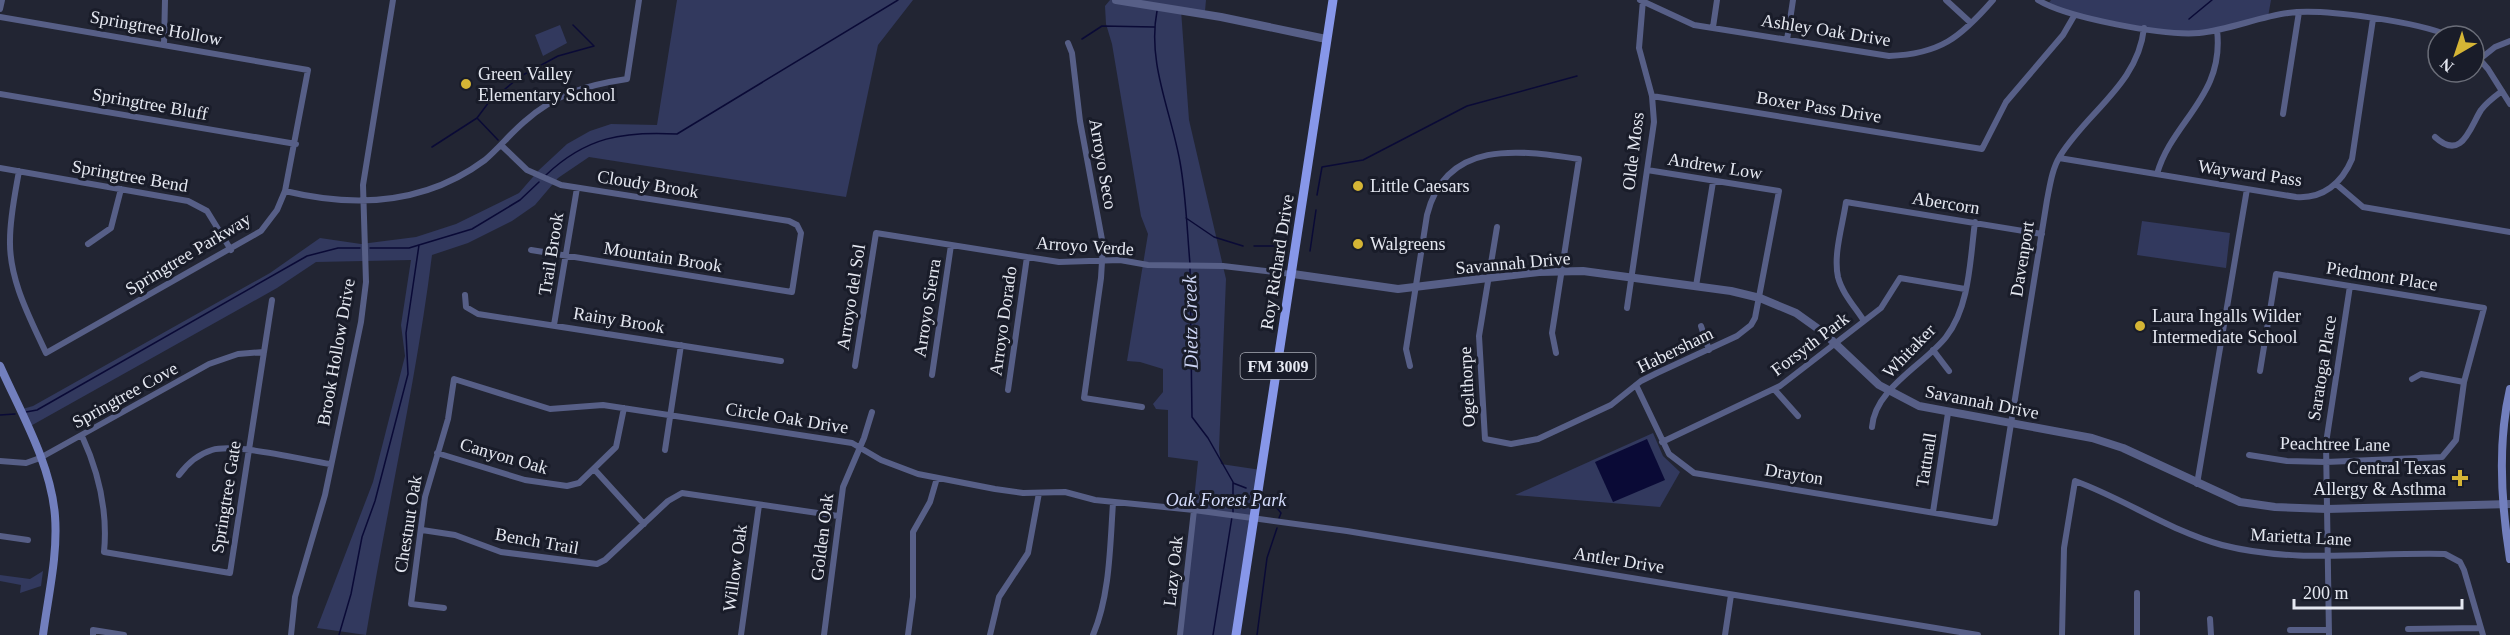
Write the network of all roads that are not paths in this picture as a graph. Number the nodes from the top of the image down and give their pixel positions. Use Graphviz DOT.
graph roads {
  1 [pos="2,0"];
  2 [pos="165,0"];
  3 [pos="393,0"];
  4 [pos="639,0"];
  5 [pos="1116,0"];
  6 [pos="1333,0"];
  7 [pos="1642,0"];
  8 [pos="1717,0"];
  9 [pos="1793,0"];
  10 [pos="1946,0"];
  11 [pos="1993,0"];
  12 [pos="2038,0"];
  13 [pos="0,9"];
  14 [pos="2299,12"];
  15 [pos="2074,16"];
  16 [pos="0,17"];
  17 [pos="2373,20"];
  18 [pos="1971,23"];
  19 [pos="1713,27"];
  20 [pos="2426,27"];
  21 [pos="2144,28"];
  22 [pos="2217,30"];
  23 [pos="1326,39"];
  24 [pos="1787,40"];
  25 [pos="2510,41"];
  26 [pos="1068,42"];
  27 [pos="164,45"];
  28 [pos="2486,54"];
  29 [pos="2486,68"];
  30 [pos="308,70"];
  31 [pos="2502,92"];
  32 [pos="0,94"];
  33 [pos="1652,96"];
  34 [pos="2510,104"];
  35 [pos="2283,114"];
  36 [pos="2435,136"];
  37 [pos="296,144"];
  38 [pos="502,146"];
  39 [pos="2059,158"];
  40 [pos="0,168"];
  41 [pos="1647,170"];
  42 [pos="19,171"];
  43 [pos="2157,174"];
  44 [pos="1713,182"];
  45 [pos="2336,184"];
  46 [pos="577,188"];
  47 [pos="121,189"];
  48 [pos="2247,189"];
  49 [pos="285,191"];
  50 [pos="1779,191"];
  51 [pos="363,201"];
  52 [pos="1975,222"];
  53 [pos="1497,227"];
  54 [pos="2510,231"];
  55 [pos="876,233"];
  56 [pos="2042,234"];
  57 [pos="88,244"];
  58 [pos="951,245"];
  59 [pos="231,250"];
  60 [pos="531,250"];
  61 [pos="566,257"];
  62 [pos="1027,257"];
  63 [pos="1103,260"];
  64 [pos="1561,272"];
  65 [pos="1293,274"];
  66 [pos="1632,276"];
  67 [pos="1489,278"];
  68 [pos="1696,286"];
  69 [pos="2350,286"];
  70 [pos="1416,288"];
  71 [pos="1965,289"];
  72 [pos="792,292"];
  73 [pos="465,295"];
  74 [pos="1760,298"];
  75 [pos="272,300"];
  76 [pos="1627,308"];
  77 [pos="2484,308"];
  78 [pos="1864,321"];
  79 [pos="554,325"];
  80 [pos="1701,326"];
  81 [pos="1835,344"];
  82 [pos="681,345"];
  83 [pos="1709,350"];
  84 [pos="1933,350"];
  85 [pos="264,352"];
  86 [pos="1556,352"];
  87 [pos="781,361"];
  88 [pos="0,366"];
  89 [pos="855,366"];
  90 [pos="1410,366"];
  91 [pos="1949,371"];
  92 [pos="2260,371"];
  93 [pos="932,375"];
  94 [pos="454,379"];
  95 [pos="2412,379"];
  96 [pos="2464,382"];
  97 [pos="1636,386"];
  98 [pos="2510,388"];
  99 [pos="1774,389"];
  100 [pos="1008,390"];
  101 [pos="1890,392"];
  102 [pos="1142,406"];
  103 [pos="624,408"];
  104 [pos="872,412"];
  105 [pos="1948,413"];
  106 [pos="670,415"];
  107 [pos="1798,416"];
  108 [pos="2012,423"];
  109 [pos="1872,427"];
  110 [pos="82,436"];
  111 [pos="1485,439"];
  112 [pos="1662,442"];
  113 [pos="860,448"];
  114 [pos="665,450"];
  115 [pos="249,451"];
  116 [pos="437,453"];
  117 [pos="2249,454"];
  118 [pos="40,458"];
  119 [pos="0,460"];
  120 [pos="2326,462"];
  121 [pos="330,464"];
  122 [pos="594,469"];
  123 [pos="179,475"];
  124 [pos="937,478"];
  125 [pos="2197,484"];
  126 [pos="1039,493"];
  127 [pos="1113,503"];
  128 [pos="759,505"];
  129 [pos="2506,505"];
  130 [pos="2327,509"];
  131 [pos="1194,510"];
  132 [pos="1933,512"];
  133 [pos="838,516"];
  134 [pos="1254,519"];
  135 [pos="1995,523"];
  136 [pos="644,524"];
  137 [pos="422,530"];
  138 [pos="0,536"];
  139 [pos="28,540"];
  140 [pos="2328,556"];
  141 [pos="2510,559"];
  142 [pos="2137,593"];
  143 [pos="1731,595"];
  144 [pos="444,608"];
  145 [pos="2210,619"];
  146 [pos="2481,628"];
  147 [pos="2408,629"];
  148 [pos="2290,630"];
  149 [pos="93,633"];
  150 [pos="2329,633"];
  151 [pos="43,635"];
  152 [pos="124,635"];
  153 [pos="291,635"];
  154 [pos="741,635"];
  155 [pos="824,635"];
  156 [pos="908,635"];
  157 [pos="990,635"];
  158 [pos="1093,635"];
  159 [pos="1180,635"];
  160 [pos="1236,635"];
  161 [pos="1725,635"];
  162 [pos="1978,635"];
  163 [pos="2062,635"];
  164 [pos="2137,635"];
  165 [pos="2211,635"];
  166 [pos="2483,635"];
  1 -- 13 [label="street"];
  2 -- 27 [label="street"];
  3 -- 51 [label="street, Brook Hollow Drive"];
  4 -- 38 [label="street"];
  5 -- 23 [label="street"];
  6 -- 23 [label="main road, Roy Richard Drive / FM 3009"];
  7 -- 19 [label="street, Ashley Oak Drive"];
  7 -- 33 [label="street, Olde Moss"];
  8 -- 19 [label="street"];
  9 -- 24 [label="street"];
  10 -- 18 [label="street"];
  11 -- 18 [label="street, Ashley Oak Drive"];
  12 -- 15 [label="street"];
  14 -- 17 [label="street"];
  14 -- 22 [label="street"];
  14 -- 35 [label="street"];
  15 -- 21 [label="street"];
  15 -- 33 [label="street, Boxer Pass Drive"];
  16 -- 27 [label="street, Springtree Hollow"];
  17 -- 20 [label="street"];
  17 -- 45 [label="street"];
  18 -- 24 [label="street, Ashley Oak Drive"];
  19 -- 24 [label="street, Ashley Oak Drive"];
  21 -- 22 [label="street"];
  21 -- 39 [label="street, Davenport"];
  22 -- 43 [label="street"];
  23 -- 65 [label="main road, Roy Richard Drive / FM 3009"];
  25 -- 28 [label="street"];
  26 -- 63 [label="street, Arroyo Seco"];
  27 -- 30 [label="street, Springtree Hollow"];
  29 -- 31 [label="street"];
  30 -- 37 [label="street, Springtree Parkway"];
  31 -- 34 [label="street"];
  31 -- 36 [label="street"];
  32 -- 37 [label="street, Springtree Bluff"];
  33 -- 41 [label="street, Olde Moss"];
  37 -- 49 [label="street, Springtree Parkway"];
  38 -- 46 [label="street, Cloudy Brook"];
  38 -- 51 [label="street"];
  39 -- 43 [label="street, Wayward Pass"];
  39 -- 56 [label="street, Davenport"];
  40 -- 42 [label="street, Springtree Bend"];
  41 -- 44 [label="street, Andrew Low"];
  41 -- 66 [label="street, Olde Moss"];
  42 -- 47 [label="street, Springtree Bend"];
  42 -- 59 [label="street, Springtree Parkway"];
  43 -- 48 [label="street, Wayward Pass"];
  44 -- 50 [label="street, Andrew Low"];
  44 -- 68 [label="street"];
  45 -- 48 [label="street, Wayward Pass"];
  45 -- 54 [label="street"];
  46 -- 61 [label="street, Trail Brook"];
  46 -- 72 [label="street, Cloudy Brook"];
  47 -- 57 [label="street"];
  47 -- 59 [label="street, Springtree Bend"];
  48 -- 125 [label="street"];
  49 -- 51 [label="street"];
  49 -- 59 [label="street, Springtree Parkway"];
  50 -- 74 [label="street, Habersham"];
  51 -- 121 [label="street, Brook Hollow Drive"];
  52 -- 56 [label="street, Abercorn"];
  52 -- 71 [label="street, Whitaker"];
  52 -- 78 [label="street, Abercorn"];
  53 -- 67 [label="street, Ogelthorpe"];
  55 -- 58 [label="street, Arroyo Verde"];
  55 -- 89 [label="street, Arroyo del Sol"];
  56 -- 108 [label="street, Davenport"];
  58 -- 62 [label="street, Arroyo Verde"];
  58 -- 93 [label="street, Arroyo Sierra"];
  60 -- 61 [label="street, Mountain Brook"];
  61 -- 72 [label="street, Mountain Brook"];
  61 -- 79 [label="street, Trail Brook"];
  62 -- 63 [label="street, Arroyo Verde"];
  62 -- 100 [label="street, Arroyo Dorado"];
  63 -- 65 [label="street, Arroyo Verde"];
  63 -- 102 [label="street, Arroyo Seco"];
  64 -- 66 [label="street, Savannah Drive"];
  64 -- 67 [label="street, Savannah Drive"];
  64 -- 70 [label="street"];
  64 -- 86 [label="street"];
  65 -- 70 [label="street, Savannah Drive"];
  65 -- 134 [label="main road, Roy Richard Drive / FM 3009"];
  66 -- 68 [label="street, Savannah Drive"];
  66 -- 76 [label="street, Olde Moss"];
  67 -- 70 [label="street, Savannah Drive"];
  67 -- 111 [label="street, Ogelthorpe"];
  68 -- 74 [label="street, Savannah Drive"];
  69 -- 77 [label="street, Piedmont Place"];
  69 -- 92 [label="street, Piedmont Place"];
  69 -- 120 [label="street, Saratoga Place"];
  70 -- 90 [label="street"];
  71 -- 78 [label="street, Forsyth Park"];
  71 -- 84 [label="street, Whitaker"];
  73 -- 79 [label="street, Rainy Brook"];
  74 -- 81 [label="street, Savannah Drive"];
  74 -- 83 [label="street, Habersham"];
  75 -- 85 [label="street, Springtree Gate"];
  77 -- 96 [label="street, Peachtree Lane"];
  78 -- 81 [label="street, Forsyth Park"];
  79 -- 82 [label="street, Rainy Brook"];
  80 -- 83 [label="street"];
  81 -- 99 [label="street, Forsyth Park"];
  81 -- 101 [label="street, Savannah Drive"];
  82 -- 87 [label="street, Rainy Brook"];
  82 -- 106 [label="street"];
  83 -- 97 [label="street, Habersham"];
  84 -- 91 [label="street"];
  84 -- 101 [label="street, Whitaker"];
  85 -- 110 [label="street, Springtree Cove"];
  85 -- 115 [label="street, Springtree Gate"];
  88 -- 118 [label="main road"];
  94 -- 103 [label="street, Circle Oak Drive"];
  94 -- 116 [label="street, Chestnut Oak"];
  95 -- 96 [label="street"];
  96 -- 120 [label="street, Peachtree Lane"];
  97 -- 111 [label="street, Habersham"];
  97 -- 112 [label="street, Drayton"];
  98 -- 129 [label="main road"];
  99 -- 107 [label="street"];
  99 -- 112 [label="street, Forsyth Park"];
  101 -- 105 [label="street, Savannah Drive"];
  101 -- 109 [label="street, Whitaker"];
  103 -- 106 [label="street, Circle Oak Drive"];
  103 -- 122 [label="street, Canyon Oak"];
  104 -- 113 [label="street, Golden Oak"];
  105 -- 108 [label="street, Savannah Drive"];
  105 -- 132 [label="street, Tattnall"];
  106 -- 113 [label="street, Circle Oak Drive"];
  106 -- 114 [label="street"];
  108 -- 125 [label="street, Savannah Drive"];
  108 -- 135 [label="street, Davenport"];
  110 -- 115 [label="street, Springtree Gate"];
  110 -- 118 [label="street, Springtree Cove"];
  112 -- 132 [label="street, Drayton"];
  113 -- 124 [label="street, Circle Oak Drive"];
  113 -- 133 [label="street, Golden Oak"];
  115 -- 121 [label="street"];
  115 -- 123 [label="street"];
  116 -- 122 [label="street, Canyon Oak"];
  116 -- 137 [label="street, Chestnut Oak"];
  117 -- 120 [label="street, Peachtree Lane"];
  118 -- 119 [label="street, Springtree Cove"];
  118 -- 151 [label="main road"];
  120 -- 130 [label="street, Saratoga Place"];
  121 -- 153 [label="street, Brook Hollow Drive"];
  122 -- 136 [label="street"];
  124 -- 126 [label="street, Circle Oak Drive"];
  124 -- 156 [label="street"];
  125 -- 130 [label="street, Savannah Drive"];
  126 -- 127 [label="street, Circle Oak Drive"];
  126 -- 157 [label="street"];
  127 -- 131 [label="street, Circle Oak Drive"];
  127 -- 158 [label="street"];
  128 -- 133 [label="street, Bench Trail"];
  128 -- 136 [label="street, Bench Trail"];
  128 -- 154 [label="street, Willow Oak"];
  129 -- 130 [label="street, Savannah Drive"];
  129 -- 141 [label="main road"];
  130 -- 140 [label="street, Saratoga Place"];
  131 -- 134 [label="street, Circle Oak Drive"];
  131 -- 159 [label="street, Lazy Oak"];
  132 -- 135 [label="street, Drayton"];
  133 -- 155 [label="street, Golden Oak"];
  134 -- 143 [label="street, Antler Drive"];
  134 -- 160 [label="main road, Roy Richard Drive / FM 3009"];
  136 -- 137 [label="street, Bench Trail"];
  137 -- 144 [label="street, Chestnut Oak"];
  138 -- 139 [label="street"];
  140 -- 146 [label="street, Marietta Lane"];
  140 -- 150 [label="street, Saratoga Place"];
  140 -- 163 [label="street, Marietta Lane"];
  142 -- 164 [label="street"];
  143 -- 161 [label="street"];
  143 -- 162 [label="street, Antler Drive"];
  145 -- 165 [label="street"];
  146 -- 147 [label="street"];
  146 -- 166 [label="street, Marietta Lane"];
  148 -- 150 [label="street"];
  149 -- 152 [label="street"];
}
